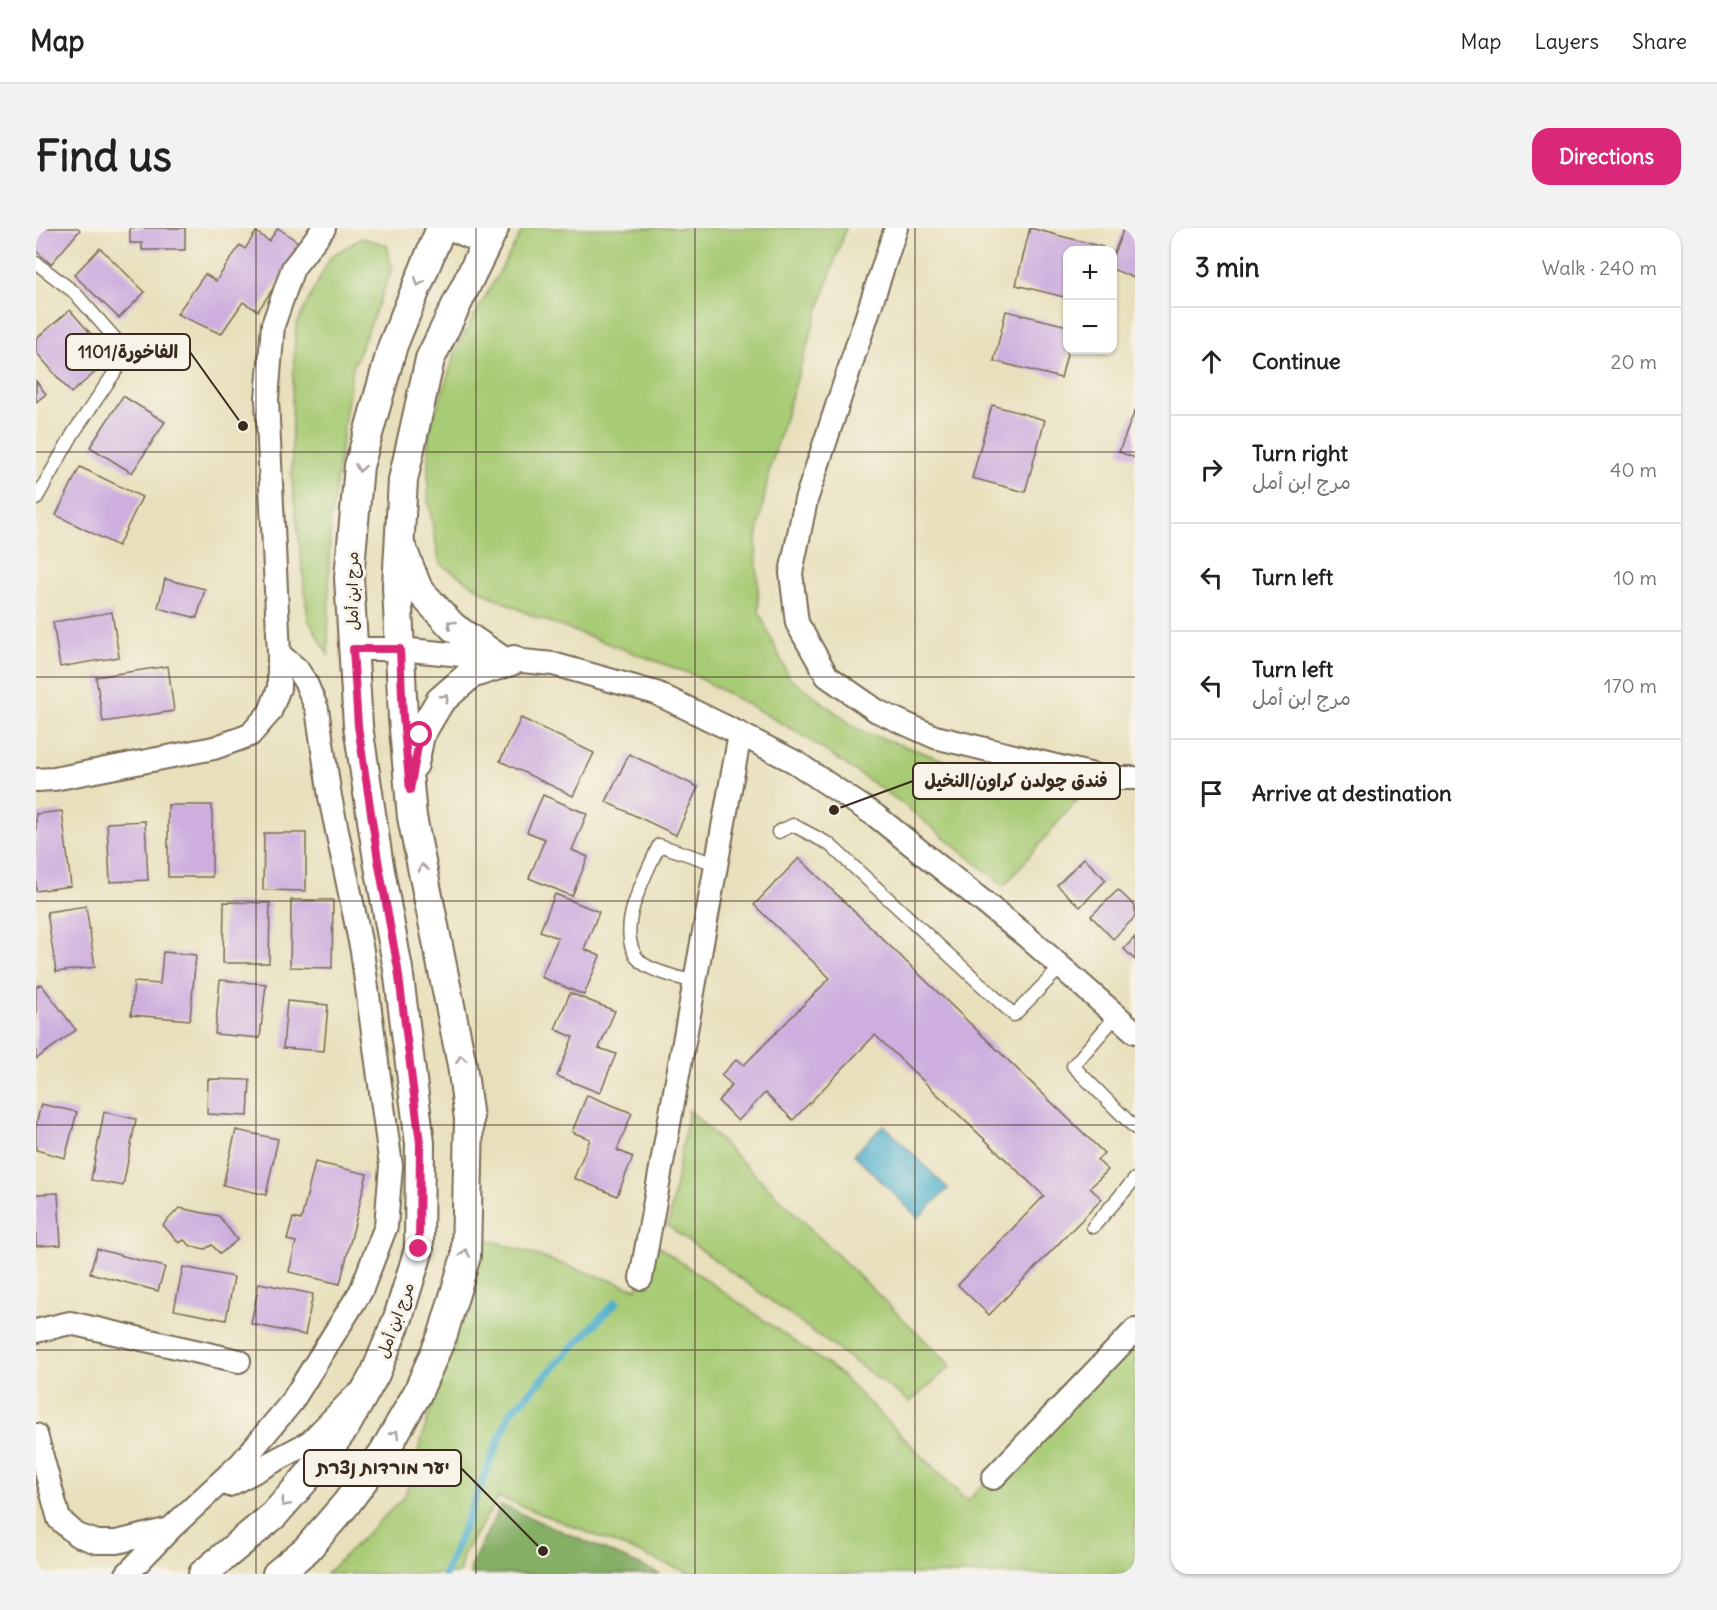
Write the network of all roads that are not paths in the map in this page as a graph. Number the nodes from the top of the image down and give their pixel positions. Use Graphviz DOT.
graph roads {
  1 [pos="324,228"];
  2 [pos="441,228"];
  3 [pos="449,228"];
  4 [pos="896,228"];
  5 [pos="490,236"];
  6 [pos="36,263"];
  7 [pos="36,499"];
  8 [pos="399,543"];
  9 [pos="353,649"];
  10 [pos="400,649"];
  11 [pos="279,654"];
  12 [pos="506,659"];
  13 [pos="740,734"];
  14 [pos="1135,778"];
  15 [pos="36,780"];
  16 [pos="410,790"];
  17 [pos="778,832"];
  18 [pos="716,864"];
  19 [pos="1061,967"];
  20 [pos="695,982"];
  21 [pos="1117,1015"];
  22 [pos="1135,1032"];
  23 [pos="1135,1128"];
  24 [pos="1135,1179"];
  25 [pos="1093,1227"];
  26 [pos="641,1278"];
  27 [pos="1135,1330"];
  28 [pos="36,1331"];
  29 [pos="239,1361"];
  30 [pos="372,1378"];
  31 [pos="36,1435"];
  32 [pos="993,1478"];
  33 [pos="202,1500"];
  34 [pos="170,1529"];
  35 [pos="127,1574"];
  36 [pos="203,1574"];
  37 [pos="277,1574"];
  1 -- 11 [label="street"];
  2 -- 9 [label="street, مرج ابن أمل, one-way"];
  3 -- 5 [label="street"];
  4 -- 14 [label="street"];
  5 -- 8 [label="street"];
  6 -- 7 [label="lane"];
  8 -- 10 [label="street"];
  12 -- 8 [label="street, one-way"];
  9 -- 10 [label="street"];
  9 -- 30 [label="street, مرج ابن أمل"];
  10 -- 12 [label="street"];
  10 -- 16 [label="street"];
  11 -- 15 [label="street"];
  11 -- 33 [label="street"];
  12 -- 13 [label="street"];
  16 -- 12 [label="street, one-way"];
  13 -- 18 [label="street"];
  13 -- 19 [label="street"];
  37 -- 16 [label="street, one-way"];
  17 -- 19 [label="lane"];
  18 -- 20 [label="street"];
  18 -- 20 [label="lane"];
  19 -- 21 [label="street"];
  20 -- 26 [label="street"];
  21 -- 22 [label="street"];
  21 -- 23 [label="lane"];
  24 -- 25 [label="lane"];
  27 -- 32 [label="street"];
  28 -- 29 [label="street"];
  30 -- 33 [label="street"];
  30 -- 36 [label="street, مرج ابن أمل, one-way"];
  31 -- 34 [label="street"];
  33 -- 34 [label="street"];
  34 -- 35 [label="street"];
}
